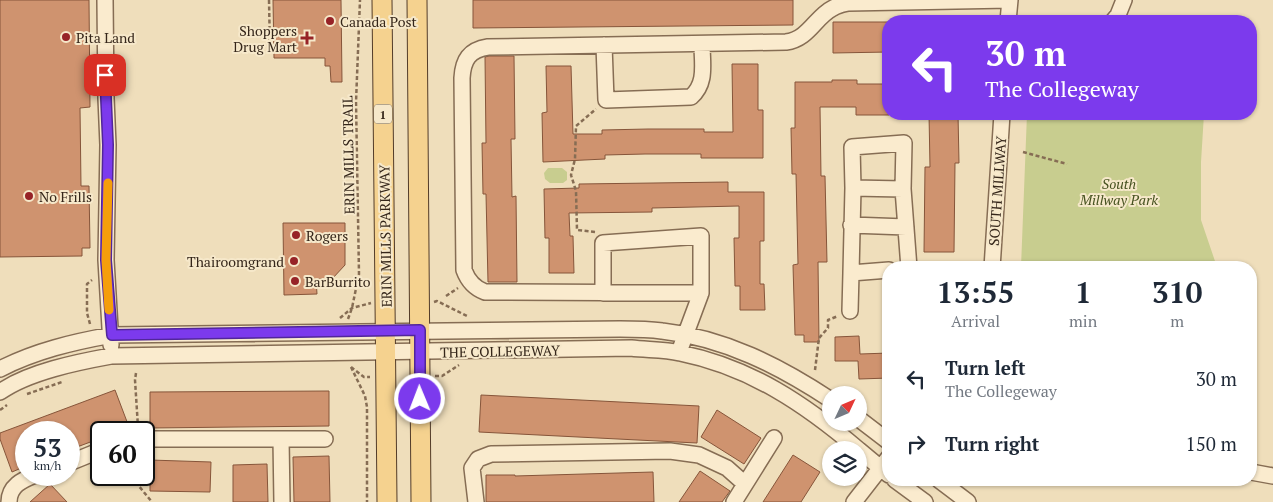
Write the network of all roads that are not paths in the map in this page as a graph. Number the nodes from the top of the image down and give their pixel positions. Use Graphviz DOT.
graph roads {
  1 [pos="105,0"];
  2 [pos="382,0"];
  3 [pos="417,0"];
  4 [pos="1010,0"];
  5 [pos="1124,0"];
  6 [pos="1009,15"];
  7 [pos="1118,15"];
  8 [pos="604,44"];
  9 [pos="702,44"];
  10 [pos="1002,120"];
  11 [pos="853,188"];
  12 [pos="904,189"];
  13 [pos="852,226"];
  14 [pos="906,227"];
  15 [pos="908,261"];
  16 [pos="992,261"];
  17 [pos="882,270"];
  18 [pos="851,272"];
  19 [pos="602,293"];
  20 [pos="701,293"];
  21 [pos="850,311"];
  22 [pos="385,330"];
  23 [pos="420,330"];
  24 [pos="684,334"];
  25 [pos="112,335"];
  26 [pos="420,352"];
  27 [pos="679,352"];
  28 [pos="386,353"];
  29 [pos="111,356"];
  30 [pos="0,368"];
  31 [pos="0,392"];
  32 [pos="822,394"];
  33 [pos="868,426"];
  34 [pos="882,437"];
  35 [pos="774,438"];
  36 [pos="155,439"];
  37 [pos="281,439"];
  38 [pos="325,439"];
  39 [pos="848,441"];
  40 [pos="867,455"];
  41 [pos="882,464"];
  42 [pos="882,470"];
  43 [pos="1257,473"];
  44 [pos="1273,476"];
  45 [pos="745,484"];
  46 [pos="15,486"];
  47 [pos="903,486"];
  48 [pos="947,486"];
  49 [pos="9,502"];
  50 [pos="282,502"];
  51 [pos="387,502"];
  52 [pos="421,502"];
  53 [pos="476,502"];
  54 [pos="734,502"];
  55 [pos="854,502"];
  56 [pos="925,502"];
  57 [pos="968,502"];
  1 -- 25 [label="street"];
  2 -- 22 [label="main road, ERIN MILLS PARKWAY / 1"];
  3 -- 23 [label="main road"];
  4 -- 6 [label="street"];
  4 -- 9 [label="street"];
  5 -- 7 [label="street"];
  8 -- 9 [label="street"];
  8 -- 9 [label="street"];
  8 -- 19 [label="street"];
  10 -- 16 [label="street, SOUTH MILLWAY"];
  11 -- 12 [label="street"];
  11 -- 12 [label="street"];
  11 -- 13 [label="street"];
  12 -- 14 [label="street"];
  13 -- 14 [label="street"];
  13 -- 18 [label="street"];
  14 -- 15 [label="street"];
  17 -- 18 [label="street"];
  18 -- 21 [label="street"];
  19 -- 20 [label="street"];
  19 -- 20 [label="street"];
  20 -- 24 [label="street"];
  22 -- 23 [label="street, THE COLLEGEWAY"];
  22 -- 25 [label="street, THE COLLEGEWAY"];
  22 -- 28 [label="main road, ERIN MILLS PARKWAY / 1"];
  23 -- 24 [label="street, THE COLLEGEWAY"];
  23 -- 26 [label="main road"];
  24 -- 27 [label="street"];
  24 -- 32 [label="street, THE COLLEGEWAY"];
  25 -- 29 [label="street"];
  25 -- 30 [label="street, THE COLLEGEWAY"];
  26 -- 27 [label="street, THE COLLEGEWAY"];
  26 -- 28 [label="street, THE COLLEGEWAY"];
  26 -- 52 [label="main road"];
  27 -- 39 [label="street, THE COLLEGEWAY"];
  28 -- 29 [label="street, THE COLLEGEWAY"];
  28 -- 51 [label="main road, ERIN MILLS PARKWAY / 1"];
  29 -- 31 [label="street, THE COLLEGEWAY"];
  33 -- 34 [label="street"];
  35 -- 45 [label="street"];
  36 -- 37 [label="street"];
  37 -- 38 [label="street"];
  37 -- 50 [label="street"];
  40 -- 41 [label="street, THE COLLEGEWAY"];
  42 -- 55 [label="street"];
  43 -- 44 [label="street"];
  45 -- 53 [label="street"];
  45 -- 54 [label="street"];
  46 -- 49 [label="street"];
  47 -- 56 [label="street"];
  48 -- 57 [label="street"];
}
